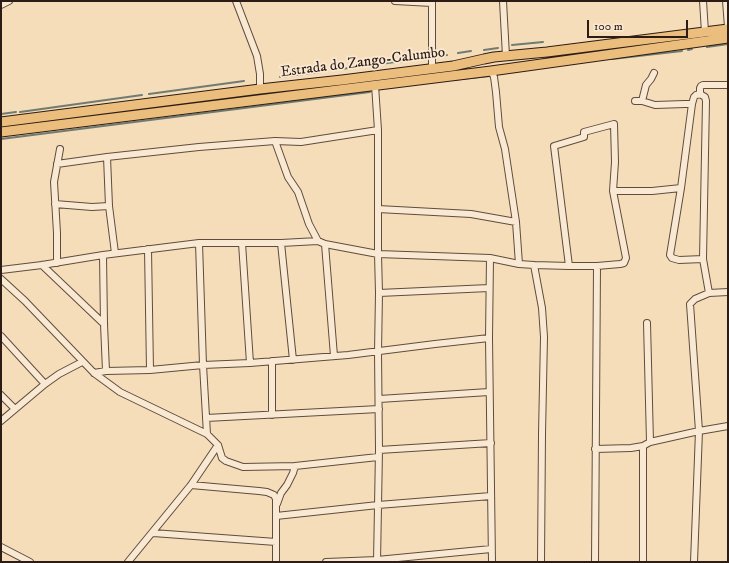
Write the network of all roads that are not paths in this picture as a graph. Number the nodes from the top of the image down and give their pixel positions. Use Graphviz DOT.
graph roads {
  1 [pos="10,1"];
  2 [pos="236,1"];
  3 [pos="395,1"];
  4 [pos="503,1"];
  5 [pos="703,1"];
  6 [pos="726,1"];
  7 [pos="432,2"];
  8 [pos="1,5"];
  9 [pos="728,28"];
  10 [pos="705,32"];
  11 [pos="728,38"];
  12 [pos="506,56"];
  13 [pos="432,68"];
  14 [pos="491,71"];
  15 [pos="654,73"];
  16 [pos="375,85"];
  17 [pos="728,85"];
  18 [pos="260,89"];
  19 [pos="700,94"];
  20 [pos="635,101"];
  21 [pos="642,101"];
  22 [pos="692,104"];
  23 [pos="1,122"];
  24 [pos="378,130"];
  25 [pos="1,132"];
  26 [pos="275,141"];
  27 [pos="60,149"];
  28 [pos="107,156"];
  29 [pos="57,164"];
  30 [pos="681,188"];
  31 [pos="613,191"];
  32 [pos="55,204"];
  33 [pos="109,206"];
  34 [pos="378,208"];
  35 [pos="516,222"];
  36 [pos="318,241"];
  37 [pos="199,243"];
  38 [pos="242,243"];
  39 [pos="282,243"];
  40 [pos="324,244"];
  41 [pos="148,249"];
  42 [pos="115,253"];
  43 [pos="378,254"];
  44 [pos="104,255"];
  45 [pos="490,258"];
  46 [pos="703,259"];
  47 [pos="56,263"];
  48 [pos="519,264"];
  49 [pos="42,265"];
  50 [pos="534,265"];
  51 [pos="569,266"];
  52 [pos="597,266"];
  53 [pos="1,270"];
  54 [pos="1,278"];
  55 [pos="489,288"];
  56 [pos="728,292"];
  57 [pos="379,293"];
  58 [pos="709,293"];
  59 [pos="647,323"];
  60 [pos="104,324"];
  61 [pos="1,336"];
  62 [pos="489,338"];
  63 [pos="378,352"];
  64 [pos="334,356"];
  65 [pos="293,360"];
  66 [pos="272,361"];
  67 [pos="82,362"];
  68 [pos="250,363"];
  69 [pos="203,365"];
  70 [pos="150,370"];
  71 [pos="106,372"];
  72 [pos="94,374"];
  73 [pos="45,384"];
  74 [pos="489,392"];
  75 [pos="1,395"];
  76 [pos="379,399"];
  77 [pos="15,409"];
  78 [pos="379,409"];
  79 [pos="272,415"];
  80 [pos="206,418"];
  81 [pos="1,421"];
  82 [pos="728,426"];
  83 [pos="698,431"];
  84 [pos="207,434"];
  85 [pos="650,442"];
  86 [pos="491,443"];
  87 [pos="218,445"];
  88 [pos="643,446"];
  89 [pos="379,450"];
  90 [pos="595,450"];
  91 [pos="378,457"];
  92 [pos="295,466"];
  93 [pos="191,485"];
  94 [pos="491,496"];
  95 [pos="378,505"];
  96 [pos="276,508"];
  97 [pos="276,516"];
  98 [pos="153,532"];
  99 [pos="276,542"];
  100 [pos="1,547"];
  101 [pos="491,549"];
  102 [pos="377,561"];
  103 [pos="30,562"];
  104 [pos="128,562"];
  105 [pos="276,562"];
  106 [pos="326,562"];
  107 [pos="492,562"];
  108 [pos="541,562"];
  109 [pos="595,562"];
  110 [pos="643,562"];
  111 [pos="694,562"];
  1 -- 8 [label="street"];
  2 -- 18 [label="street"];
  3 -- 7 [label="street"];
  4 -- 12 [label="street"];
  5 -- 10 [label="street"];
  6 -- 9 [label="street"];
  7 -- 13 [label="street"];
  9 -- 10 [label="main road, Estrada do Zango-Calumbo"];
  10 -- 12 [label="main road, Estrada do Zango-Calumbo"];
  11 -- 14 [label="main road, Estrada do Zango-Calumbo"];
  12 -- 13 [label="main road, Estrada do Zango-Calumbo"];
  13 -- 18 [label="main road, Estrada do Zango-Calumbo"];
  14 -- 16 [label="main road, Estrada do Zango-Calumbo"];
  14 -- 35 [label="street"];
  15 -- 21 [label="street"];
  16 -- 24 [label="street"];
  16 -- 25 [label="main road, Estrada do Zango-Calumbo"];
  17 -- 19 [label="street"];
  18 -- 23 [label="main road, Estrada do Zango-Calumbo"];
  19 -- 22 [label="street"];
  19 -- 46 [label="street"];
  20 -- 21 [label="street"];
  21 -- 22 [label="street"];
  22 -- 30 [label="street"];
  24 -- 26 [label="street"];
  24 -- 34 [label="street"];
  26 -- 28 [label="street"];
  26 -- 36 [label="street"];
  27 -- 29 [label="street"];
  28 -- 29 [label="street"];
  28 -- 33 [label="street"];
  29 -- 32 [label="street"];
  30 -- 31 [label="street"];
  30 -- 46 [label="street"];
  31 -- 51 [label="street"];
  31 -- 52 [label="street"];
  32 -- 33 [label="street"];
  32 -- 47 [label="street"];
  33 -- 42 [label="street"];
  34 -- 35 [label="street"];
  34 -- 43 [label="street"];
  35 -- 48 [label="street"];
  36 -- 39 [label="street"];
  36 -- 40 [label="street"];
  37 -- 38 [label="street"];
  37 -- 41 [label="street"];
  37 -- 69 [label="street"];
  38 -- 39 [label="street"];
  38 -- 68 [label="street"];
  39 -- 65 [label="street"];
  40 -- 43 [label="street"];
  40 -- 64 [label="street"];
  41 -- 42 [label="street"];
  41 -- 70 [label="street"];
  42 -- 44 [label="street"];
  43 -- 45 [label="street"];
  43 -- 57 [label="street"];
  44 -- 47 [label="street"];
  44 -- 60 [label="street"];
  45 -- 48 [label="street"];
  45 -- 55 [label="street"];
  46 -- 58 [label="street"];
  47 -- 49 [label="street"];
  48 -- 50 [label="street"];
  49 -- 53 [label="street"];
  49 -- 60 [label="street"];
  50 -- 51 [label="street"];
  50 -- 108 [label="street"];
  51 -- 52 [label="street"];
  52 -- 90 [label="street"];
  54 -- 67 [label="street"];
  55 -- 57 [label="street"];
  55 -- 62 [label="street"];
  56 -- 58 [label="street"];
  57 -- 63 [label="street"];
  58 -- 83 [label="street"];
  59 -- 85 [label="street"];
  60 -- 71 [label="street"];
  61 -- 73 [label="street"];
  62 -- 63 [label="street"];
  62 -- 74 [label="street"];
  63 -- 64 [label="street"];
  63 -- 76 [label="street"];
  64 -- 65 [label="street"];
  65 -- 66 [label="street"];
  66 -- 68 [label="street"];
  66 -- 79 [label="street"];
  67 -- 72 [label="street"];
  67 -- 73 [label="street"];
  68 -- 69 [label="street"];
  69 -- 70 [label="street"];
  69 -- 80 [label="street"];
  70 -- 71 [label="street"];
  71 -- 72 [label="street"];
  72 -- 84 [label="street"];
  73 -- 77 [label="street"];
  74 -- 76 [label="street"];
  74 -- 86 [label="street"];
  75 -- 77 [label="street"];
  76 -- 78 [label="street"];
  77 -- 81 [label="street"];
  78 -- 79 [label="street"];
  78 -- 89 [label="street"];
  79 -- 80 [label="street"];
  80 -- 84 [label="street"];
  82 -- 83 [label="street"];
  83 -- 85 [label="street"];
  83 -- 111 [label="street"];
  84 -- 87 [label="street"];
  85 -- 88 [label="street"];
  86 -- 89 [label="street"];
  86 -- 94 [label="street"];
  87 -- 92 [label="street"];
  87 -- 93 [label="street"];
  88 -- 90 [label="street"];
  88 -- 110 [label="street"];
  89 -- 91 [label="street"];
  90 -- 109 [label="street"];
  91 -- 92 [label="street"];
  91 -- 95 [label="street"];
  92 -- 96 [label="street"];
  93 -- 96 [label="street"];
  93 -- 98 [label="street"];
  94 -- 95 [label="street"];
  94 -- 101 [label="street"];
  95 -- 97 [label="street"];
  95 -- 102 [label="street"];
  96 -- 97 [label="street"];
  97 -- 99 [label="street"];
  98 -- 99 [label="street"];
  98 -- 104 [label="street"];
  99 -- 105 [label="street"];
  100 -- 103 [label="street"];
  101 -- 102 [label="street"];
  101 -- 107 [label="street"];
  102 -- 106 [label="street"];
}
